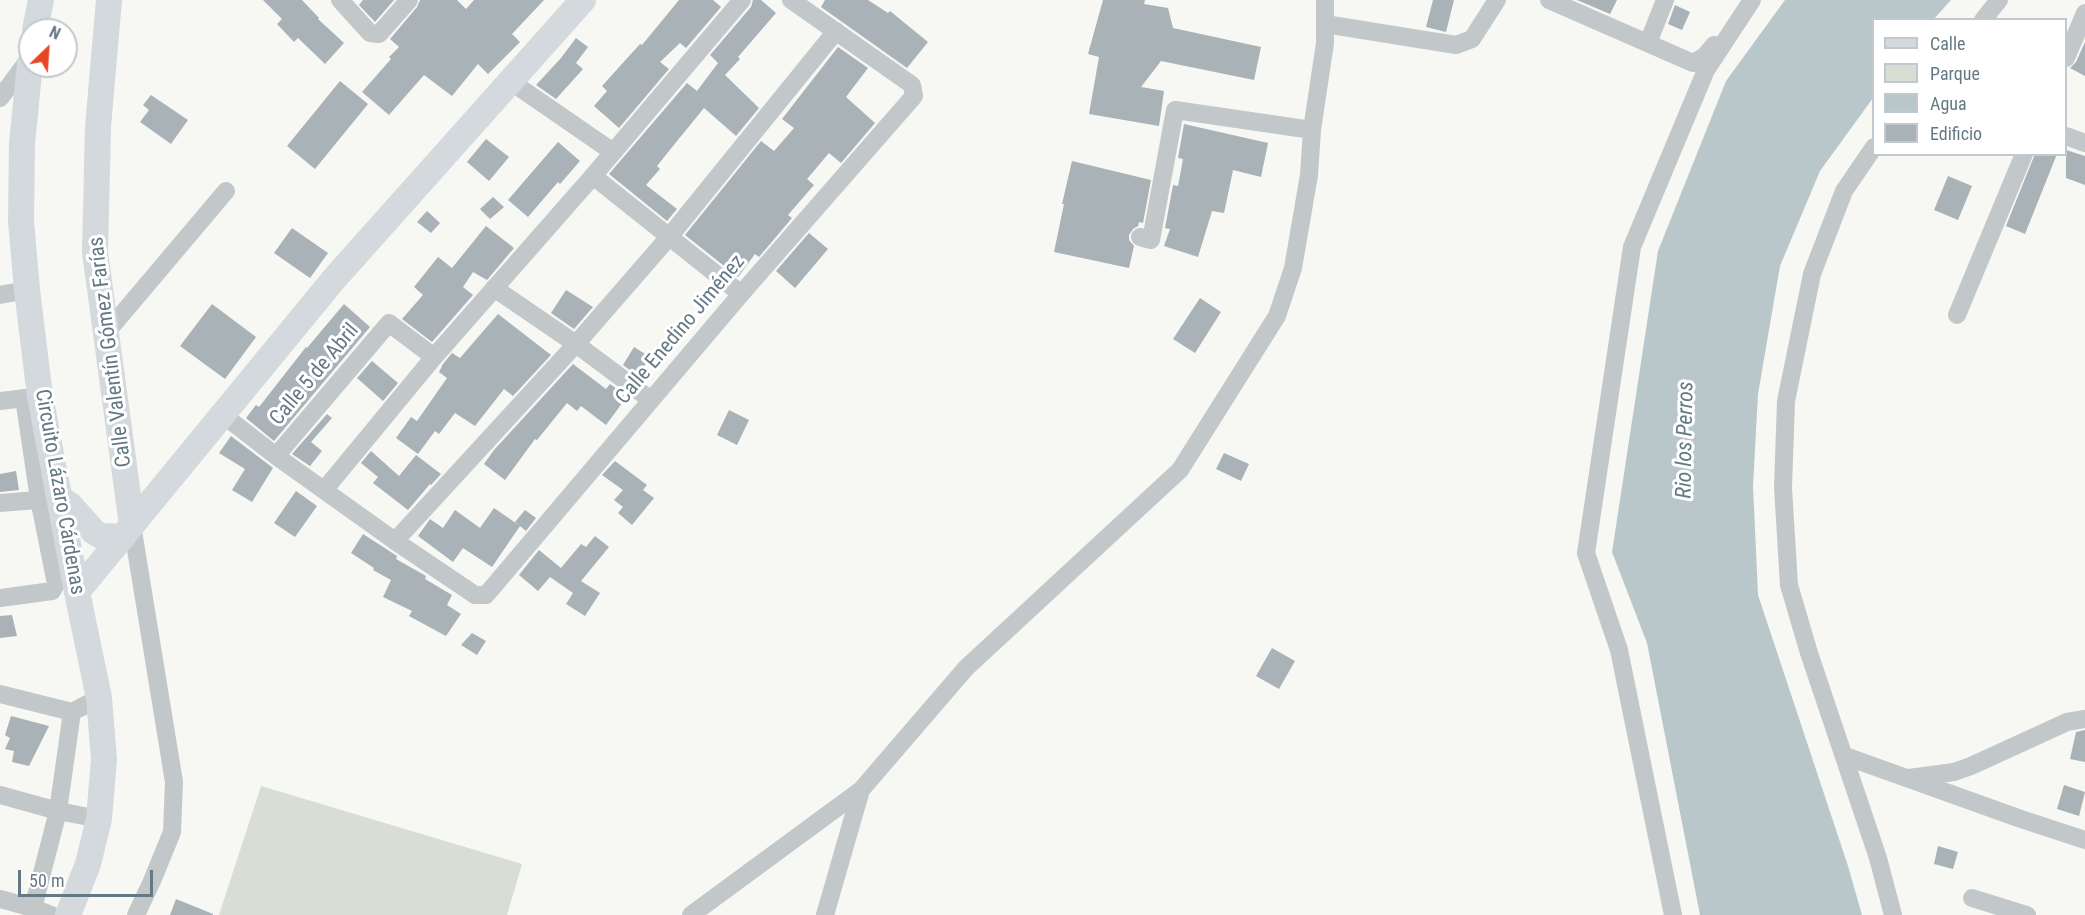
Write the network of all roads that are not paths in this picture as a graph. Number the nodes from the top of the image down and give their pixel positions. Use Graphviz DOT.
graph roads {
  1 [pos="41,0"];
  2 [pos="109,0"];
  3 [pos="340,0"];
  4 [pos="410,0"];
  5 [pos="583,0"];
  6 [pos="742,0"];
  7 [pos="791,0"];
  8 [pos="1325,0"];
  9 [pos="1497,0"];
  10 [pos="1549,0"];
  11 [pos="1665,0"];
  12 [pos="1746,0"];
  13 [pos="1752,0"];
  14 [pos="1999,0"];
  15 [pos="2085,13"];
  16 [pos="37,18"];
  17 [pos="1985,18"];
  18 [pos="1325,24"];
  19 [pos="836,31"];
  20 [pos="1648,43"];
  21 [pos="2067,56"];
  22 [pos="18,74"];
  23 [pos="29,78"];
  24 [pos="510,81"];
  25 [pos="0,98"];
  26 [pos="1312,130"];
  27 [pos="2067,136"];
  28 [pos="2085,143"];
  29 [pos="1872,150"];
  30 [pos="613,152"];
  31 [pos="2023,156"];
  32 [pos="592,176"];
  33 [pos="226,191"];
  34 [pos="669,237"];
  35 [pos="1140,237"];
  36 [pos="494,288"];
  37 [pos="27,290"];
  38 [pos="741,294"];
  39 [pos="0,295"];
  40 [pos="1957,315"];
  41 [pos="106,333"];
  42 [pos="576,344"];
  43 [pos="434,357"];
  44 [pos="32,397"];
  45 [pos="651,400"];
  46 [pos="0,401"];
  47 [pos="222,414"];
  48 [pos="276,456"];
  49 [pos="325,489"];
  50 [pos="49,499"];
  51 [pos="0,503"];
  52 [pos="128,531"];
  53 [pos="395,541"];
  54 [pos="65,591"];
  55 [pos="0,598"];
  56 [pos="0,694"];
  57 [pos="99,698"];
  58 [pos="72,712"];
  59 [pos="2085,719"];
  60 [pos="1845,756"];
  61 [pos="1905,779"];
  62 [pos="861,790"];
  63 [pos="0,795"];
  64 [pos="58,811"];
  65 [pos="99,819"];
  66 [pos="2085,840"];
  67 [pos="1972,898"];
  68 [pos="0,899"];
  69 [pos="33,908"];
  70 [pos="51,915"];
  71 [pos="68,915"];
  72 [pos="136,915"];
  73 [pos="691,915"];
  74 [pos="825,915"];
  75 [pos="1673,915"];
  76 [pos="1893,915"];
  77 [pos="2027,915"];
  1 -- 16 [label="street"];
  2 -- 41 [label="street, Calle Valentín Gómez Farías"];
  3 -- 4 [label="street"];
  5 -- 24 [label="street"];
  6 -- 30 [label="street"];
  7 -- 19 [label="street"];
  8 -- 18 [label="street"];
  9 -- 18 [label="street"];
  10 -- 20 [label="street"];
  11 -- 20 [label="street"];
  12 -- 20 [label="street"];
  13 -- 75 [label="street"];
  14 -- 17 [label="street"];
  15 -- 21 [label="street"];
  18 -- 26 [label="street"];
  19 -- 34 [label="street"];
  19 -- 38 [label="street, Calle Enedino Jiménez"];
  22 -- 25 [label="street"];
  23 -- 37 [label="street, Circuito Lázaro Cárdenas"];
  24 -- 30 [label="street"];
  24 -- 47 [label="street"];
  26 -- 35 [label="street"];
  26 -- 62 [label="street"];
  27 -- 28 [label="street"];
  29 -- 60 [label="street"];
  30 -- 32 [label="street"];
  31 -- 40 [label="street"];
  32 -- 34 [label="street"];
  32 -- 36 [label="street"];
  33 -- 41 [label="street"];
  34 -- 38 [label="street"];
  34 -- 42 [label="street"];
  36 -- 42 [label="street"];
  36 -- 43 [label="street"];
  37 -- 39 [label="street"];
  37 -- 44 [label="street, Circuito Lázaro Cárdenas"];
  38 -- 45 [label="street, Calle Enedino Jiménez"];
  41 -- 52 [label="street, Calle Valentín Gómez Farías"];
  42 -- 45 [label="street"];
  42 -- 53 [label="street"];
  43 -- 48 [label="street, Calle 5 de Abril"];
  43 -- 49 [label="street"];
  44 -- 46 [label="street"];
  44 -- 50 [label="street, Circuito Lázaro Cárdenas"];
  45 -- 53 [label="street, Calle Enedino Jiménez"];
  47 -- 48 [label="street"];
  47 -- 52 [label="street"];
  48 -- 49 [label="street"];
  49 -- 53 [label="street"];
  50 -- 51 [label="street"];
  50 -- 52 [label="street"];
  50 -- 54 [label="street, Circuito Lázaro Cárdenas"];
  52 -- 54 [label="street"];
  52 -- 72 [label="street"];
  54 -- 55 [label="street"];
  54 -- 57 [label="street, Circuito Lázaro Cárdenas"];
  56 -- 58 [label="street"];
  57 -- 58 [label="street"];
  57 -- 65 [label="street, Circuito Lázaro Cárdenas"];
  58 -- 64 [label="street"];
  59 -- 61 [label="street"];
  60 -- 61 [label="street"];
  60 -- 76 [label="street"];
  61 -- 66 [label="street"];
  62 -- 73 [label="street"];
  62 -- 74 [label="street"];
  63 -- 64 [label="street"];
  64 -- 65 [label="street"];
  64 -- 69 [label="street"];
  65 -- 71 [label="street, Circuito Lázaro Cárdenas"];
  67 -- 77 [label="street"];
  68 -- 69 [label="street"];
  69 -- 70 [label="street"];
}
